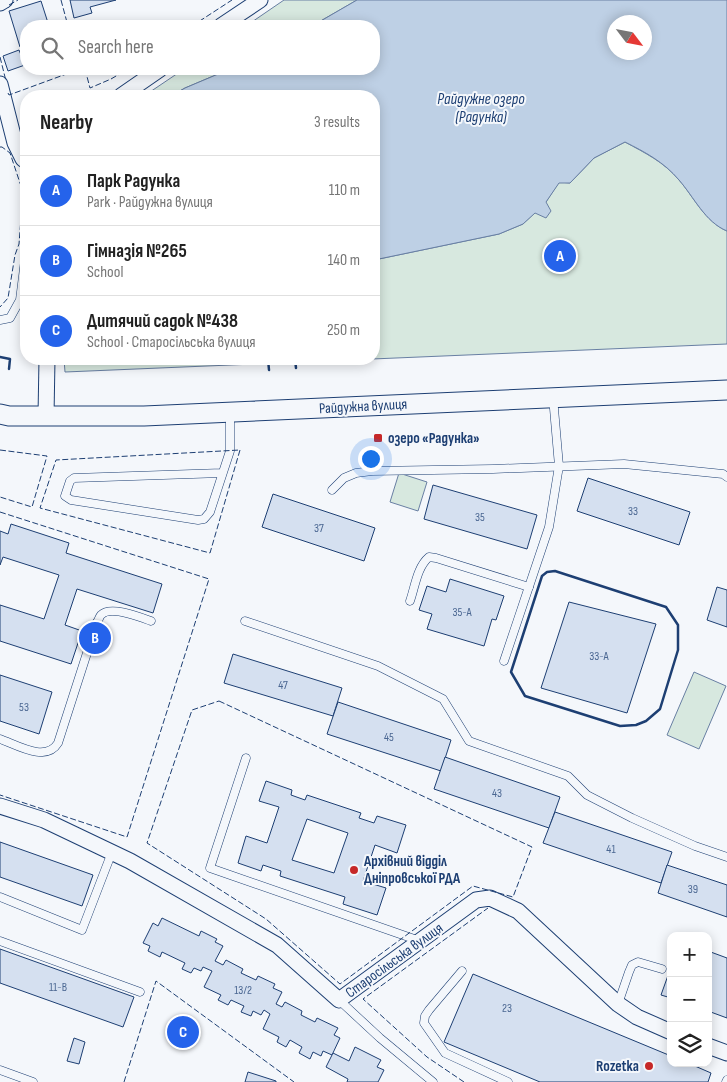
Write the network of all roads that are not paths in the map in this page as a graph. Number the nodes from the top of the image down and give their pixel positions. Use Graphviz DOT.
graph roads {
  1 [pos="5,0"];
  2 [pos="260,0"];
  3 [pos="0,3"];
  4 [pos="229,20"];
  5 [pos="151,75"];
  6 [pos="0,84"];
  7 [pos="130,90"];
  8 [pos="20,152"];
  9 [pos="20,300"];
  10 [pos="0,320"];
  11 [pos="47,365"];
  12 [pos="727,390"];
  13 [pos="553,397"];
  14 [pos="230,412"];
  15 [pos="0,414"];
  16 [pos="46,416"];
  17 [pos="559,466"];
  18 [pos="222,473"];
  19 [pos="727,477"];
  20 [pos="332,490"];
  21 [pos="529,588"];
  22 [pos="410,601"];
  23 [pos="151,621"];
  24 [pos="245,621"];
  25 [pos="504,661"];
  26 [pos="0,739"];
  27 [pos="246,758"];
  28 [pos="0,806"];
  29 [pos="112,852"];
  30 [pos="727,856"];
  31 [pos="0,897"];
  32 [pos="0,941"];
  33 [pos="420,941"];
  34 [pos="662,969"];
  35 [pos="462,971"];
  36 [pos="140,992"];
  37 [pos="339,1000"];
  38 [pos="618,1004"];
  39 [pos="667,1030"];
  40 [pos="712,1047"];
  41 [pos="727,1053"];
  42 [pos="0,1070"];
  43 [pos="32,1082"];
  44 [pos="433,1082"];
  45 [pos="508,1082"];
  1 -- 3 [label="street"];
  2 -- 4 [label="street"];
  5 -- 7 [label="street"];
  6 -- 8 [label="street"];
  9 -- 10 [label="lane"];
  11 -- 16 [label="street"];
  12 -- 13 [label="street, Райдужна вулиця"];
  13 -- 14 [label="street, Райдужна вулиця"];
  13 -- 17 [label="lane"];
  14 -- 16 [label="street, Райдужна вулиця"];
  14 -- 18 [label="lane"];
  15 -- 16 [label="street, Райдужна вулиця"];
  17 -- 19 [label="lane"];
  17 -- 20 [label="lane"];
  17 -- 21 [label="lane"];
  18 -- 18 [label="lane"];
  21 -- 22 [label="lane"];
  21 -- 25 [label="lane"];
  23 -- 26 [label="lane"];
  24 -- 30 [label="lane"];
  27 -- 33 [label="lane"];
  28 -- 29 [label="street, Старосільська вулиця"];
  29 -- 31 [label="lane"];
  29 -- 37 [label="street, Старосільська вулиця"];
  32 -- 36 [label="lane"];
  33 -- 37 [label="street, Старосільська вулиця"];
  33 -- 38 [label="street, Старосільська вулиця"];
  34 -- 38 [label="lane"];
  35 -- 45 [label="lane"];
  37 -- 44 [label="lane"];
  38 -- 39 [label="street, Старосільська вулиця"];
  40 -- 41 [label="street"];
  42 -- 43 [label="lane"];
}
